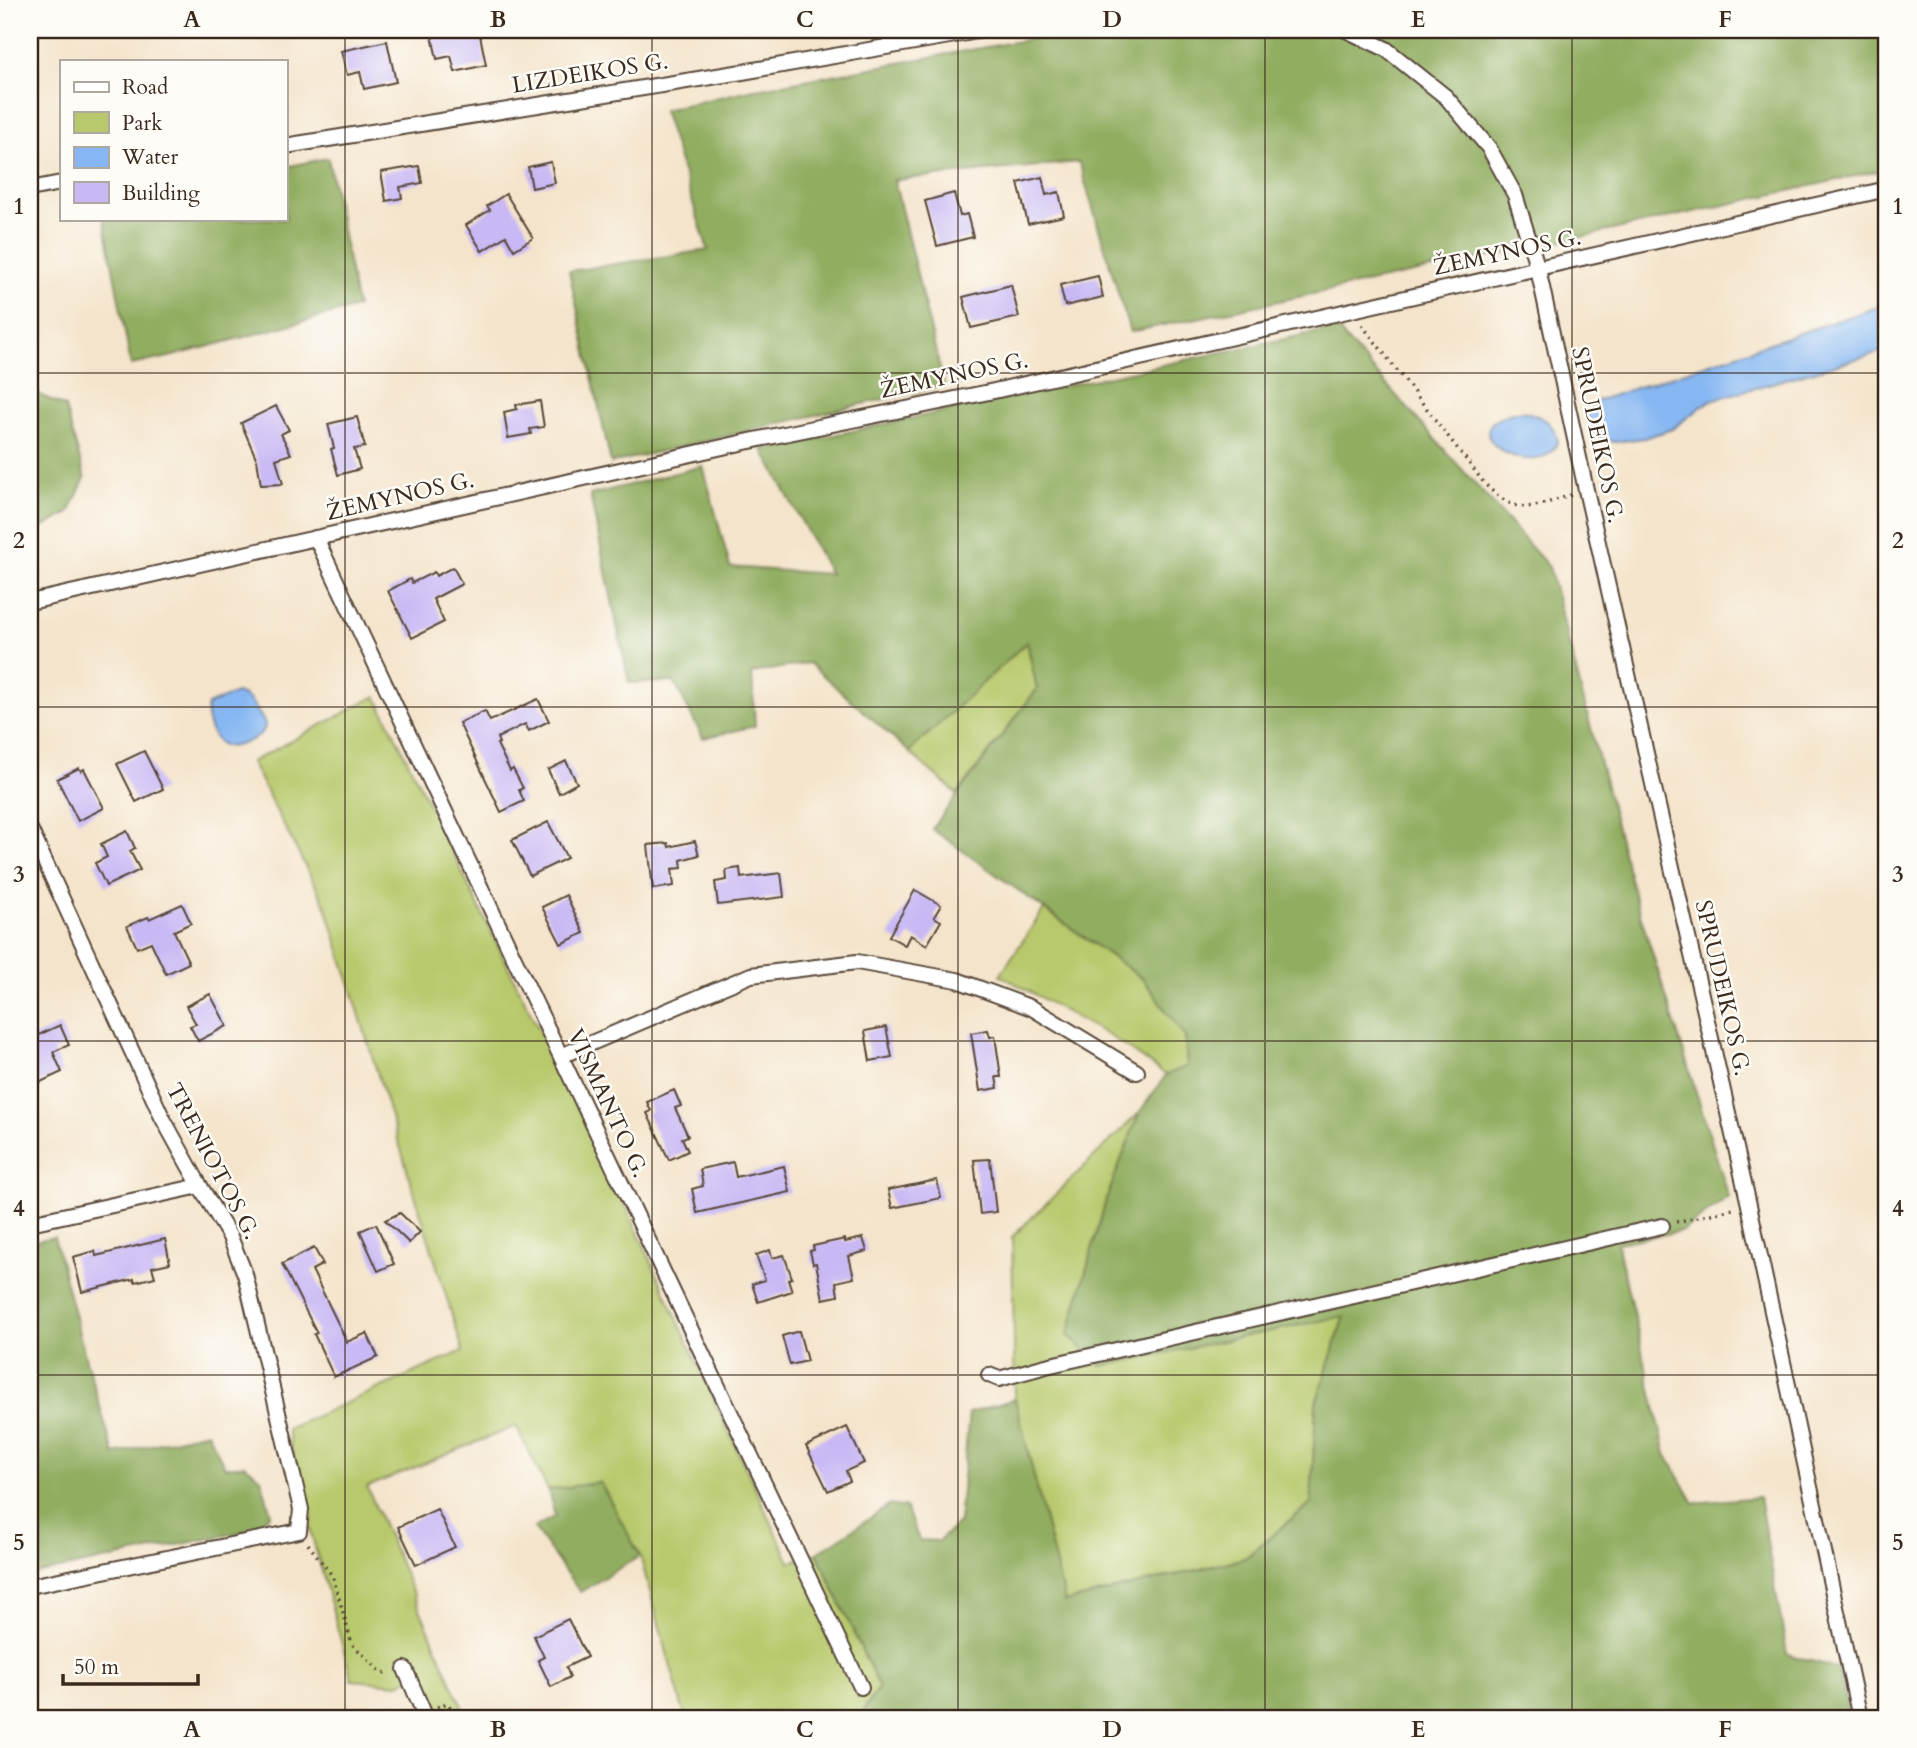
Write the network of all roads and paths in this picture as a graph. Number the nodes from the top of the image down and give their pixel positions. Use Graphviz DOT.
graph roads {
  1 [pos="984,30"];
  2 [pos="1346,30"];
  3 [pos="287,146"];
  4 [pos="60,183"];
  5 [pos="30,189"];
  6 [pos="1887,189"];
  7 [pos="1538,269"];
  8 [pos="1351,309"];
  9 [pos="1586,490"];
  10 [pos="316,538"];
  11 [pos="30,602"];
  12 [pos="30,829"];
  13 [pos="561,1056"];
  14 [pos="1137,1072"];
  15 [pos="200,1186"];
  16 [pos="1749,1205"];
  17 [pos="30,1223"];
  18 [pos="1662,1226"];
  19 [pos="989,1375"];
  20 [pos="299,1531"];
  21 [pos="30,1586"];
  22 [pos="405,1669"];
  23 [pos="861,1686"];
  24 [pos="426,1718"];
  25 [pos="1860,1718"];
  1 -- 3 [label="street, LIZDEIKOS G."];
  2 -- 7 [label="street"];
  4 -- 5 [label="street"];
  6 -- 7 [label="street, ŽEMYNOS G."];
  7 -- 8 [label="street, ŽEMYNOS G."];
  7 -- 9 [label="street, SPRUDEIKOS G."];
  8 -- 9 [label="path"];
  8 -- 10 [label="street, ŽEMYNOS G."];
  9 -- 16 [label="street, SPRUDEIKOS G."];
  10 -- 11 [label="street, ŽEMYNOS G."];
  10 -- 13 [label="street, VISMANTO G."];
  12 -- 15 [label="street, TRENIOTOS G."];
  13 -- 14 [label="street"];
  13 -- 23 [label="street, VISMANTO G."];
  15 -- 17 [label="street"];
  15 -- 20 [label="street, TRENIOTOS G."];
  16 -- 18 [label="path"];
  16 -- 25 [label="street, SPRUDEIKOS G."];
  18 -- 19 [label="street"];
  20 -- 21 [label="street"];
  20 -- 22 [label="path"];
  22 -- 24 [label="street"];
}
